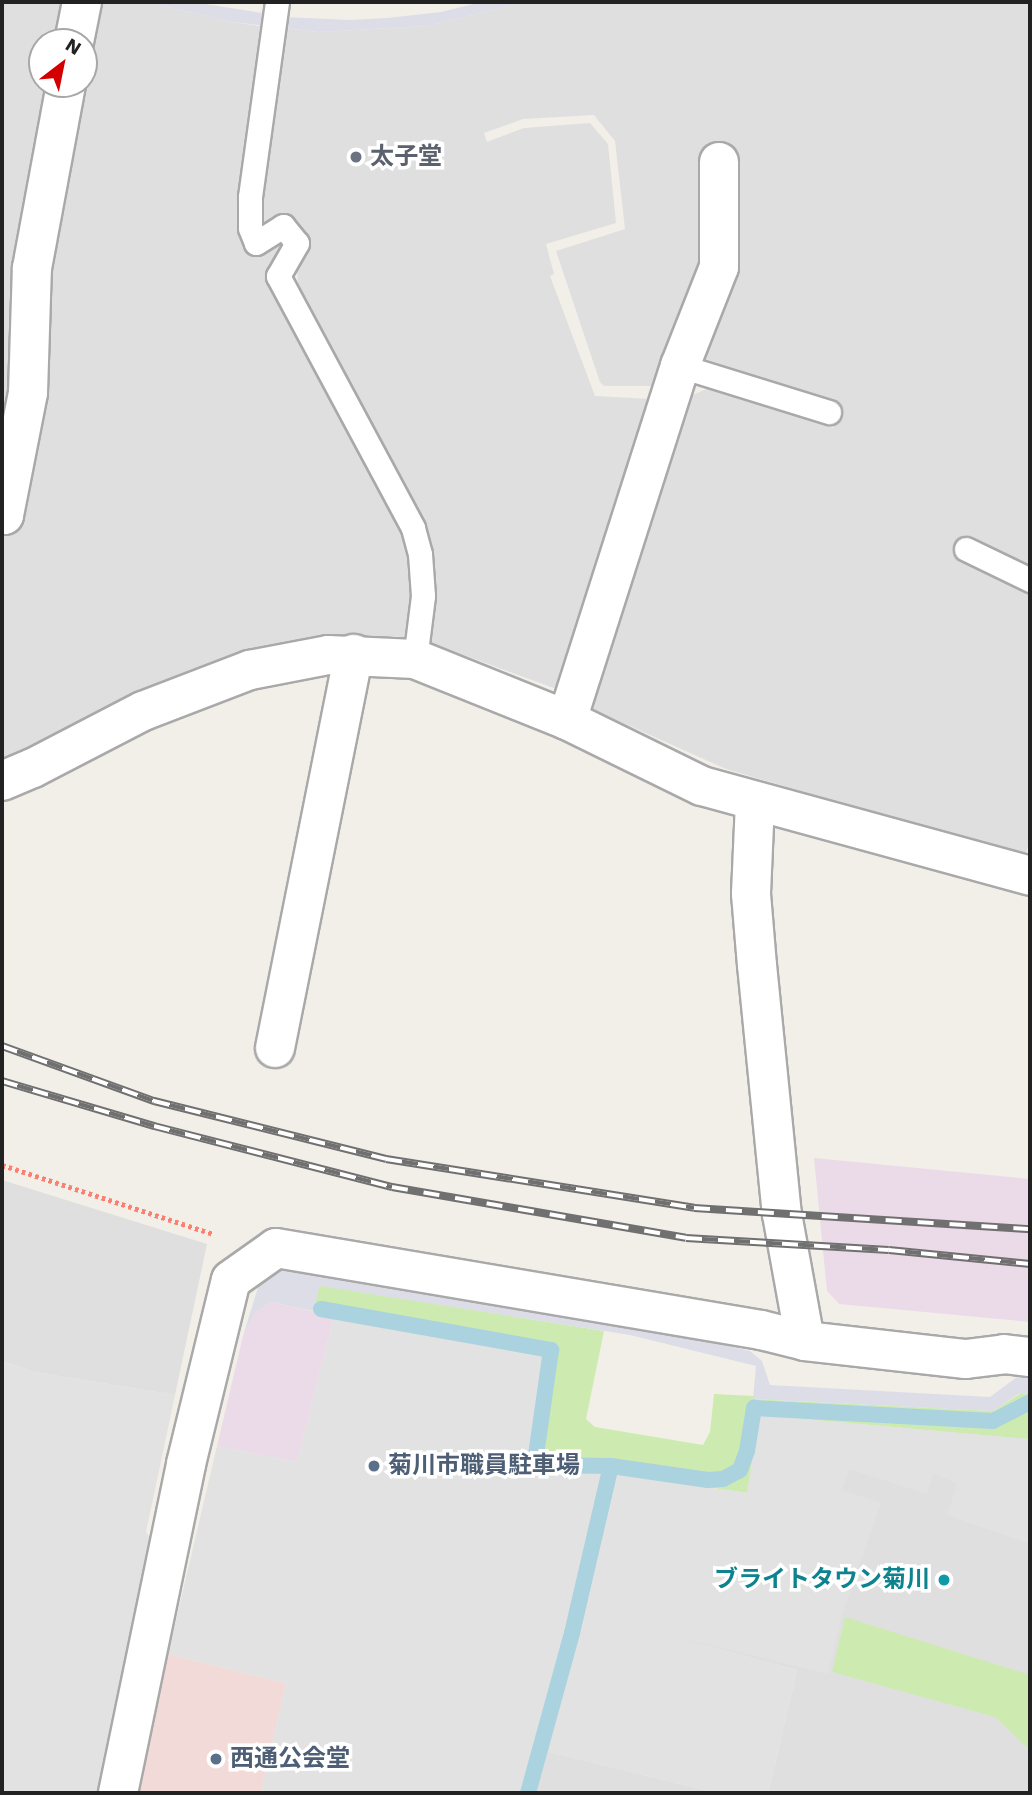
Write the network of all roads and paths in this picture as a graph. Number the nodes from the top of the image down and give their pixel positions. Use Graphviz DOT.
graph roads {
  1 [pos="82,2"];
  2 [pos="277,2"];
  3 [pos="77,28"];
  4 [pos="63,98"];
  5 [pos="719,162"];
  6 [pos="680,366"];
  7 [pos="829,412"];
  8 [pos="2,515"];
  9 [pos="966,549"];
  10 [pos="1030,580"];
  11 [pos="354,654"];
  12 [pos="415,659"];
  13 [pos="567,720"];
  14 [pos="2,781"];
  15 [pos="755,802"];
  16 [pos="1029,870"];
  17 [pos="275,1048"];
  18 [pos="2,1165"];
  19 [pos="220,1236"];
  20 [pos="805,1341"];
  21 [pos="1030,1357"];
  22 [pos="118,1793"];
  1 -- 3 [label="street"];
  2 -- 12 [label="lane"];
  4 -- 8 [label="street"];
  5 -- 6 [label="street"];
  6 -- 7 [label="lane"];
  6 -- 13 [label="street"];
  9 -- 10 [label="lane"];
  11 -- 12 [label="street"];
  11 -- 14 [label="street"];
  11 -- 17 [label="street"];
  12 -- 13 [label="street"];
  13 -- 15 [label="street"];
  15 -- 16 [label="street"];
  15 -- 20 [label="street"];
  18 -- 19 [label="path"];
  20 -- 21 [label="street"];
  20 -- 22 [label="street"];
}
